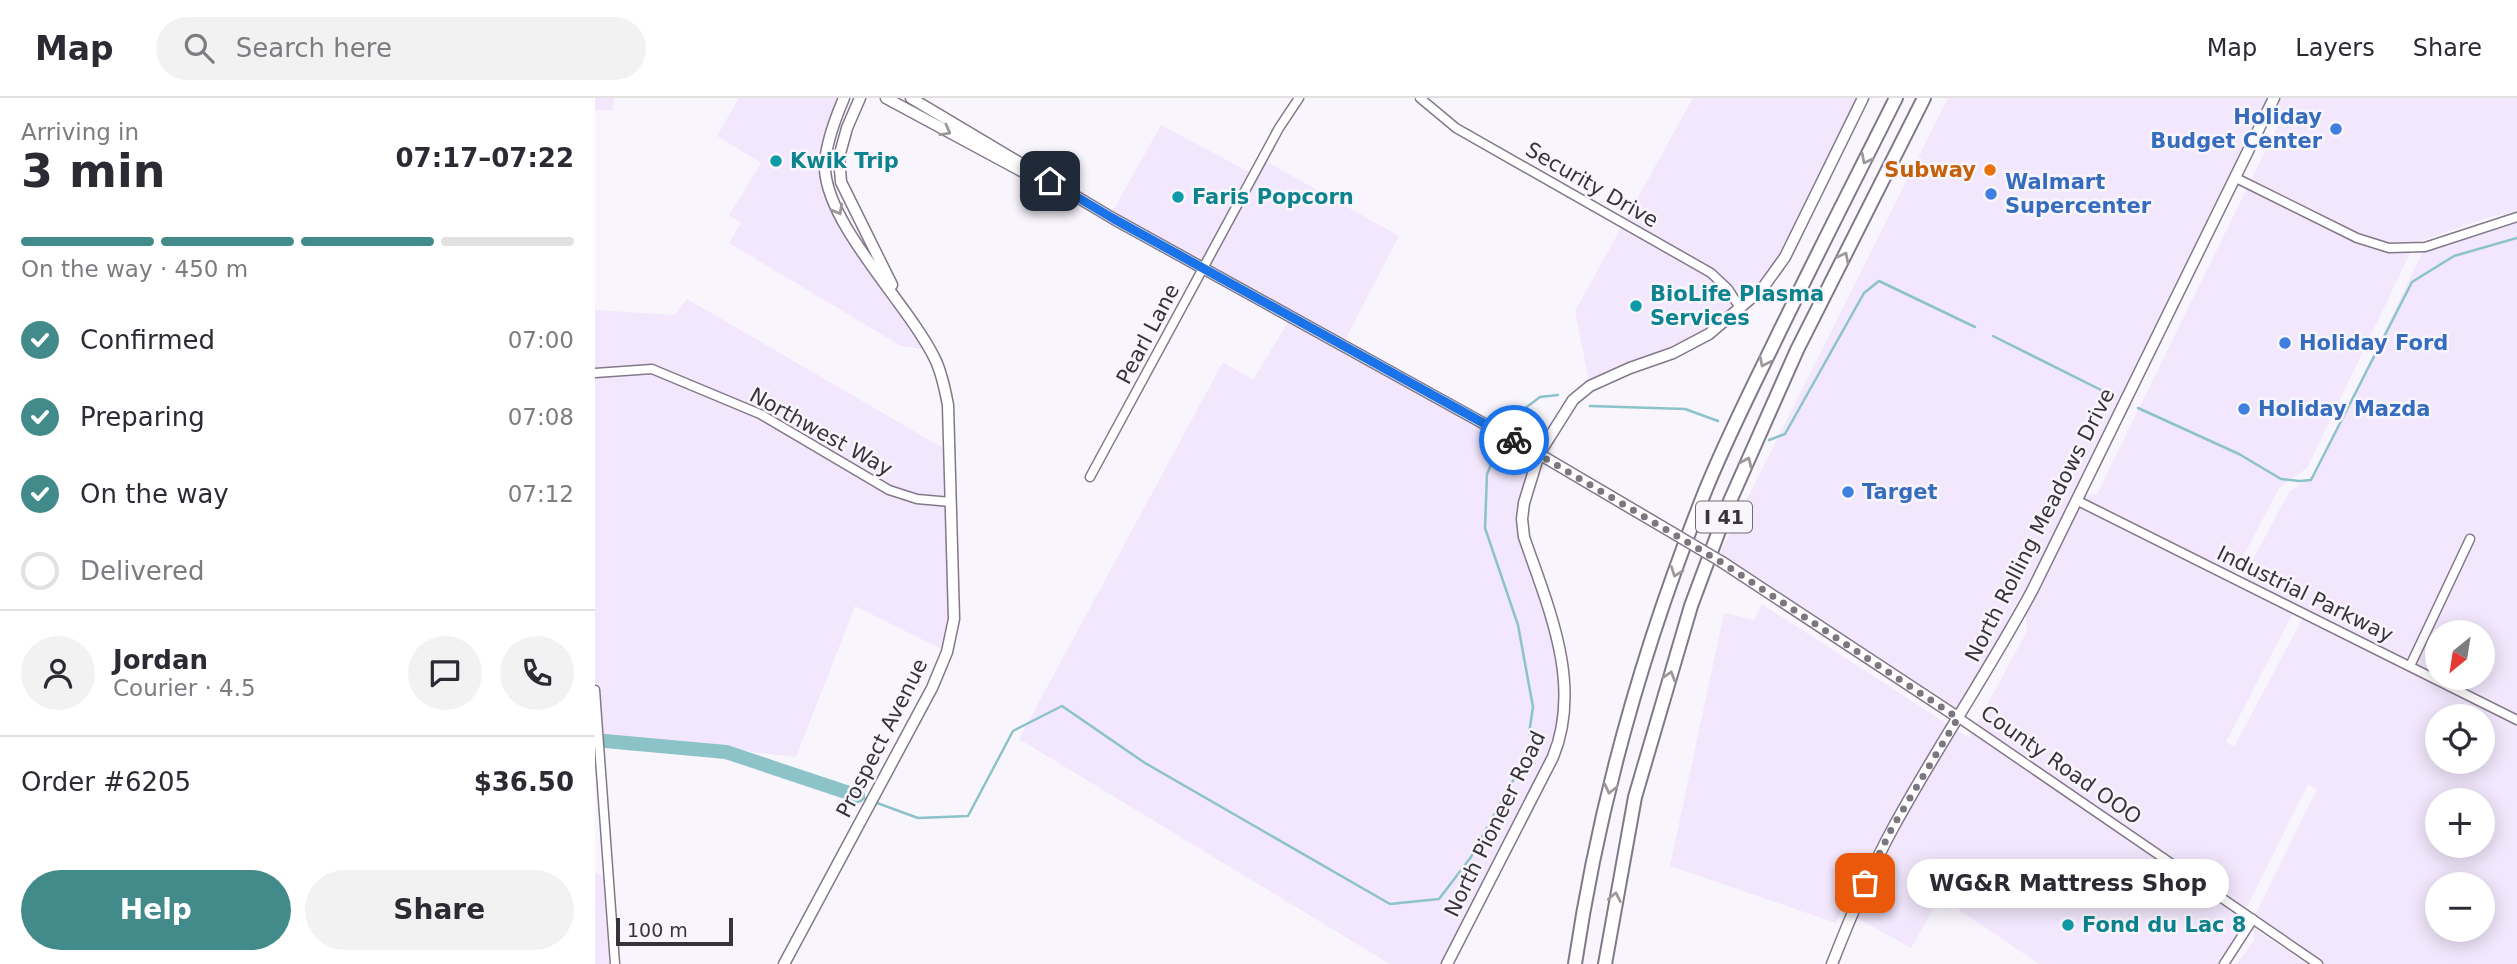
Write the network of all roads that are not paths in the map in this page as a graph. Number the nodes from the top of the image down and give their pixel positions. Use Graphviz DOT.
graph roads {
  1 [pos="838,98"];
  2 [pos="844,98"];
  3 [pos="860,98"];
  4 [pos="887,98"];
  5 [pos="911,98"];
  6 [pos="1299,98"];
  7 [pos="1420,98"];
  8 [pos="1863,98"];
  9 [pos="1896,98"];
  10 [pos="1924,98"];
  11 [pos="2274,98"];
  12 [pos="839,111"];
  13 [pos="2236,178"];
  14 [pos="1074,196"];
  15 [pos="2517,217"];
  16 [pos="1203,269"];
  17 [pos="1740,308"];
  18 [pos="906,314"];
  19 [pos="595,373"];
  20 [pos="1539,454"];
  21 [pos="1090,477"];
  22 [pos="2078,501"];
  23 [pos="951,502"];
  24 [pos="2470,539"];
  25 [pos="2410,666"];
  26 [pos="595,690"];
  27 [pos="1958,718"];
  28 [pos="2517,719"];
  29 [pos="2253,919"];
  30 [pos="1448,963"];
  31 [pos="615,964"];
  32 [pos="784,964"];
  33 [pos="1575,964"];
  34 [pos="1605,964"];
  35 [pos="1832,964"];
  36 [pos="2224,964"];
  37 [pos="2318,964"];
  1 -- 12 [label="main road"];
  2 -- 12 [label="main road"];
  3 -- 18 [label="main road"];
  4 -- 14 [label="main road, one-way"];
  5 -- 14 [label="main road"];
  6 -- 16 [label="street, Pearl Lane"];
  7 -- 17 [label="street, Security Drive"];
  8 -- 17 [label="main road, North Pioneer Road"];
  9 -- 33 [label="highway, I 41, one-way"];
  34 -- 10 [label="highway, I 41, one-way"];
  11 -- 13 [label="main road, North Rolling Meadows Drive"];
  12 -- 18 [label="main road, one-way"];
  13 -- 15 [label="street"];
  13 -- 22 [label="main road, North Rolling Meadows Drive"];
  14 -- 16 [label="main road, County Road OOO"];
  16 -- 20 [label="main road, County Road OOO"];
  16 -- 21 [label="street, Pearl Lane"];
  17 -- 20 [label="main road, North Pioneer Road"];
  18 -- 23 [label="main road, Prospect Avenue"];
  19 -- 23 [label="street, Northwest Way"];
  20 -- 27 [label="main road, County Road OOO, bridge"];
  20 -- 30 [label="main road, North Pioneer Road"];
  22 -- 25 [label="street, Industrial Parkway"];
  22 -- 27 [label="main road, North Rolling Meadows Drive"];
  23 -- 32 [label="main road, Prospect Avenue"];
  24 -- 25 [label="street"];
  25 -- 28 [label="street, Industrial Parkway"];
  26 -- 31 [label="street"];
  27 -- 29 [label="street, County Road OOO"];
  27 -- 35 [label="main road, North Rolling Meadows Drive"];
  29 -- 36 [label="street"];
  29 -- 37 [label="street, County Road OOO"];
}
